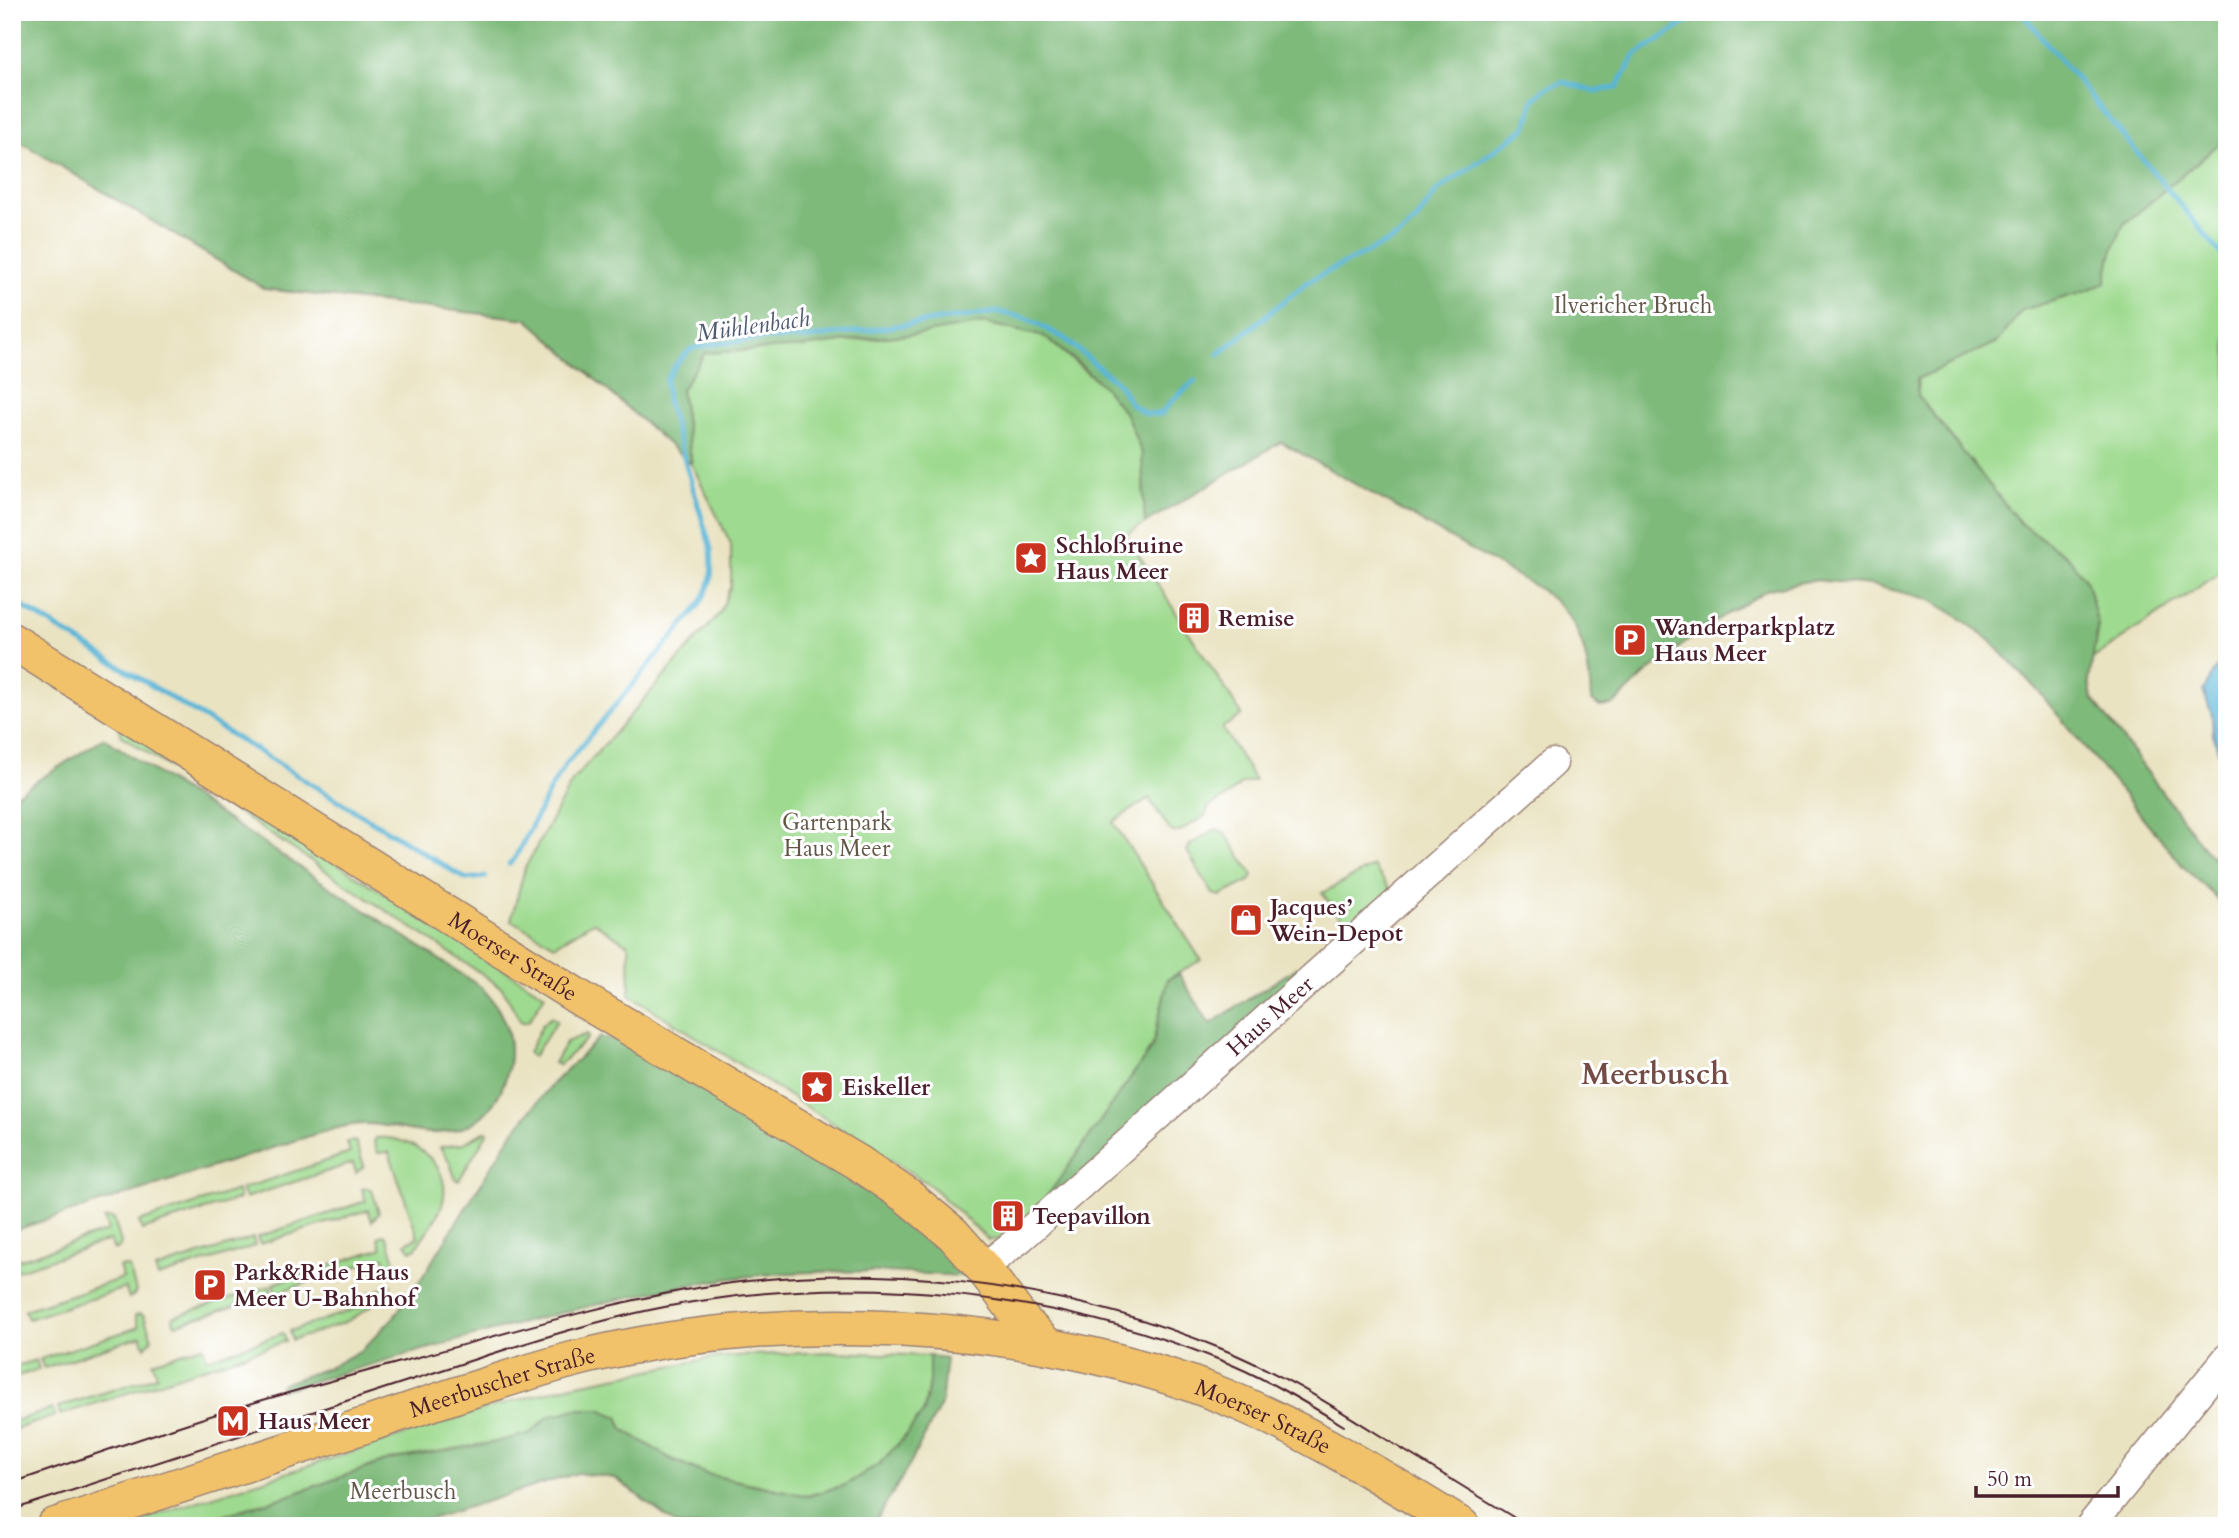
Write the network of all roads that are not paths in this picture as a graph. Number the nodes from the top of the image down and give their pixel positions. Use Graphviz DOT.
graph roads {
  1 [pos="12,641"];
  2 [pos="1553,763"];
  3 [pos="990,1278"];
  4 [pos="965,1335"];
  5 [pos="1047,1346"];
  6 [pos="2227,1359"];
  7 [pos="54,1526"];
  8 [pos="1462,1526"];
  9 [pos="2090,1526"];
  1 -- 3 [label="main road, Moerser Straße"];
  2 -- 3 [label="street, Haus Meer"];
  3 -- 4 [label="main road"];
  3 -- 5 [label="main road, Moerser Straße"];
  4 -- 5 [label="main road, Moerser Straße"];
  4 -- 7 [label="main road, Meerbuscher Straße"];
  5 -- 8 [label="main road, Moerser Straße"];
  6 -- 9 [label="street"];
}
